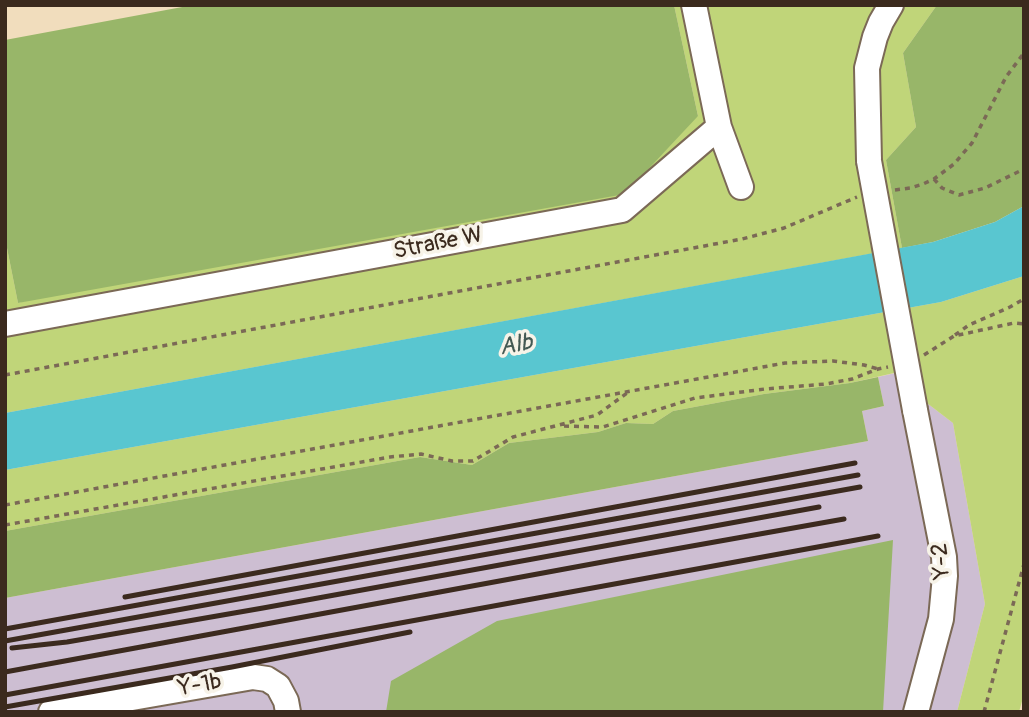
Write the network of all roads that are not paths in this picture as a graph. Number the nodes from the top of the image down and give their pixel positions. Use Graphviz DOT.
graph roads {
  1 [pos="694,5"];
  2 [pos="891,5"];
  3 [pos="719,127"];
  4 [pos="741,187"];
  5 [pos="5,324"];
  6 [pos="51,712"];
  7 [pos="288,712"];
  8 [pos="916,712"];
  1 -- 3 [label="street"];
  2 -- 8 [label="street, Y-2, bridge"];
  3 -- 4 [label="street"];
  3 -- 5 [label="street, Straße W"];
  6 -- 7 [label="street, Y-1b"];
}
